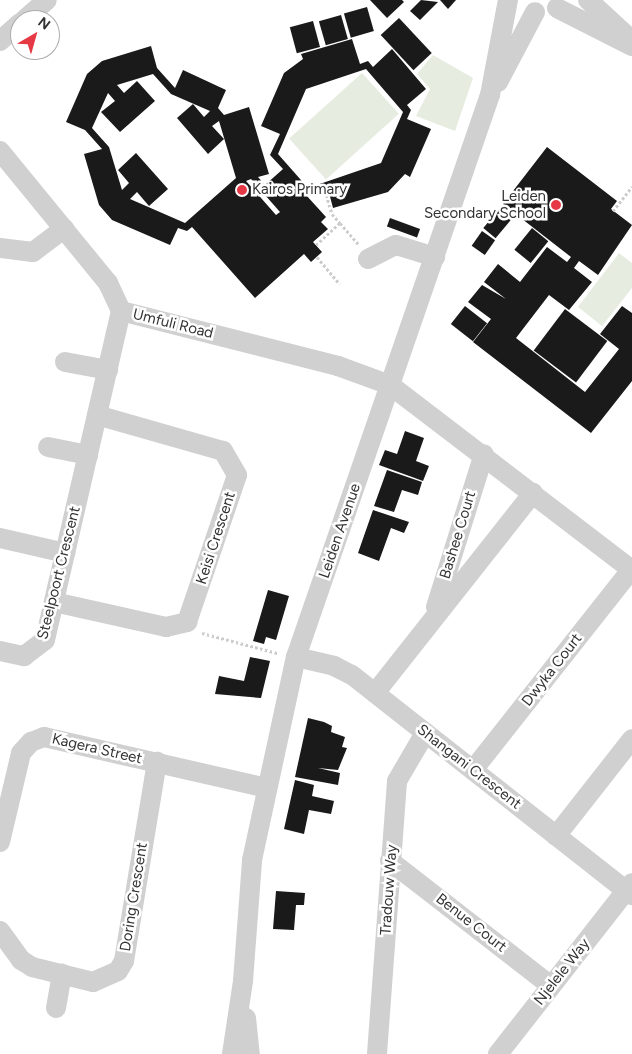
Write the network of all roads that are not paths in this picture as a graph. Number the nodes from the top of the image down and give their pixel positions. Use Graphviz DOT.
graph roads {
  1 [pos="47,0"];
  2 [pos="508,0"];
  3 [pos="512,0"];
  4 [pos="588,0"];
  5 [pos="561,4"];
  6 [pos="36,10"];
  7 [pos="535,12"];
  8 [pos="10,32"];
  9 [pos="0,41"];
  10 [pos="632,41"];
  11 [pos="632,46"];
  12 [pos="490,94"];
  13 [pos="0,151"];
  14 [pos="64,229"];
  15 [pos="0,250"];
  16 [pos="435,257"];
  17 [pos="369,258"];
  18 [pos="121,311"];
  19 [pos="64,362"];
  20 [pos="108,370"];
  21 [pos="390,385"];
  22 [pos="97,415"];
  23 [pos="48,447"];
  24 [pos="484,454"];
  25 [pos="88,455"];
  26 [pos="533,493"];
  27 [pos="0,538"];
  28 [pos="65,553"];
  29 [pos="632,570"];
  30 [pos="54,602"];
  31 [pos="433,617"];
  32 [pos="0,651"];
  33 [pos="296,657"];
  34 [pos="375,693"];
  35 [pos="426,733"];
  36 [pos="632,739"];
  37 [pos="156,762"];
  38 [pos="8,769"];
  39 [pos="473,770"];
  40 [pos="266,788"];
  41 [pos="556,836"];
  42 [pos="0,842"];
  43 [pos="390,861"];
  44 [pos="630,890"];
  45 [pos="0,930"];
  46 [pos="62,974"];
  47 [pos="243,981"];
  48 [pos="552,986"];
  49 [pos="56,1008"];
  50 [pos="232,1054"];
  51 [pos="250,1054"];
  52 [pos="377,1054"];
  53 [pos="498,1054"];
  1 -- 6 [label="street"];
  2 -- 12 [label="street, Leiden Avenue"];
  3 -- 7 [label="street"];
  4 -- 10 [label="street"];
  5 -- 7 [label="street"];
  5 -- 11 [label="street"];
  7 -- 12 [label="street, Leiden Avenue"];
  8 -- 9 [label="street"];
  12 -- 16 [label="street, Leiden Avenue"];
  13 -- 14 [label="street, Umfuli Road"];
  14 -- 15 [label="street"];
  14 -- 18 [label="street, Umfuli Road"];
  16 -- 17 [label="street"];
  16 -- 21 [label="street, Leiden Avenue"];
  18 -- 20 [label="street, Steelpoort Crescent"];
  18 -- 21 [label="street, Umfuli Road"];
  19 -- 20 [label="street"];
  20 -- 22 [label="street, Steelpoort Crescent"];
  21 -- 24 [label="street"];
  21 -- 33 [label="street, Leiden Avenue"];
  22 -- 25 [label="street, Steelpoort Crescent"];
  22 -- 30 [label="street, Keisi Crescent"];
  23 -- 25 [label="street"];
  24 -- 26 [label="street"];
  24 -- 31 [label="street, Bashee Court"];
  25 -- 28 [label="street, Steelpoort Crescent"];
  26 -- 29 [label="street"];
  26 -- 31 [label="street, Bashee Court"];
  27 -- 28 [label="street"];
  28 -- 30 [label="street, Steelpoort Crescent"];
  29 -- 39 [label="street, Dwyka Court"];
  30 -- 32 [label="street, Steelpoort Crescent"];
  31 -- 34 [label="street, Bashee Court"];
  33 -- 34 [label="street, Shangani Crescent"];
  33 -- 40 [label="street, Leiden Avenue"];
  34 -- 35 [label="street, Shangani Crescent"];
  35 -- 39 [label="street, Shangani Crescent"];
  35 -- 43 [label="street, Tradouw Way"];
  36 -- 41 [label="street"];
  37 -- 38 [label="street, Kagera Street"];
  37 -- 40 [label="street, Kagera Street"];
  37 -- 46 [label="street, Doring Crescent"];
  38 -- 42 [label="street, Kagera Street"];
  39 -- 41 [label="street, Shangani Crescent"];
  40 -- 47 [label="street, Leiden Avenue"];
  41 -- 44 [label="street, Shangani Crescent"];
  43 -- 48 [label="street, Benue Court"];
  43 -- 52 [label="street, Tradouw Way"];
  44 -- 48 [label="street, Njelele Way"];
  45 -- 46 [label="street, Doring Crescent"];
  46 -- 49 [label="street"];
  47 -- 50 [label="street, Leiden Avenue"];
  47 -- 51 [label="street, Leiden Avenue"];
  48 -- 53 [label="street, Njelele Way"];
}
